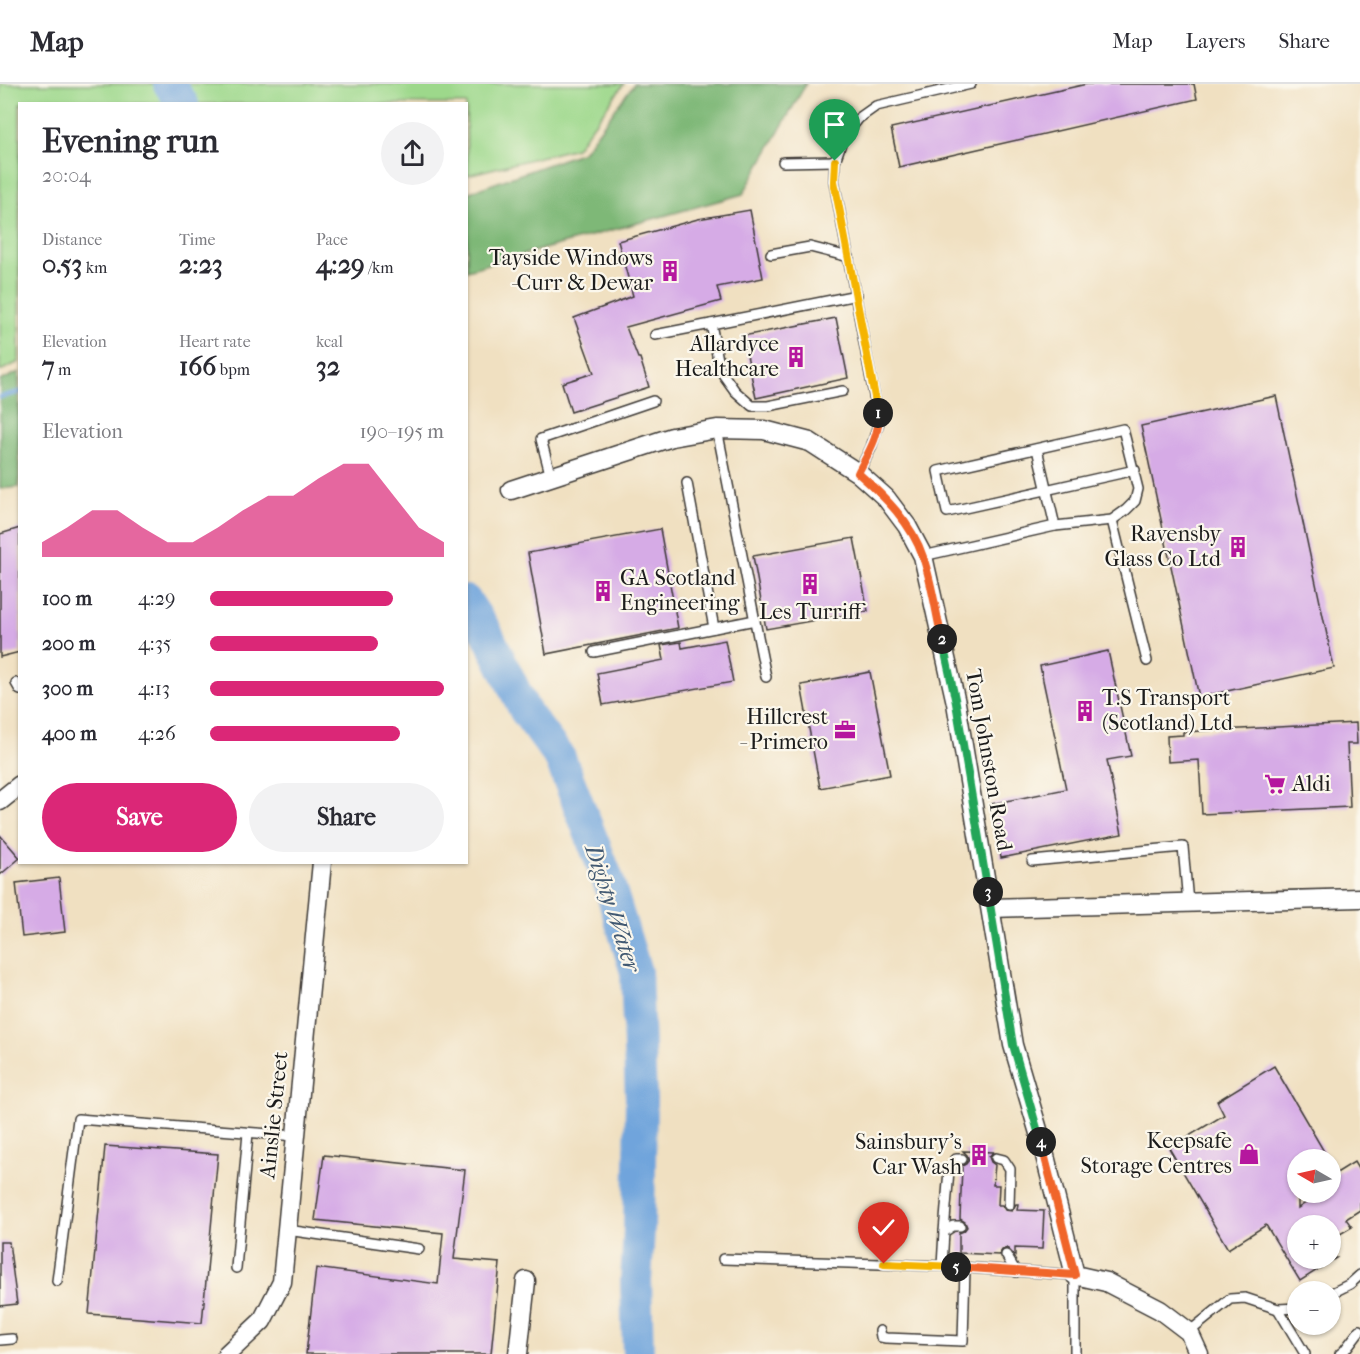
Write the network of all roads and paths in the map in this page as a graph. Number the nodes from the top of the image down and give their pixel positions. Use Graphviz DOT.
graph roads {
  1 [pos="971,84"];
  2 [pos="835,161"];
  3 [pos="783,162"];
  4 [pos="771,254"];
  5 [pos="849,257"];
  6 [pos="856,295"];
  7 [pos="711,324"];
  8 [pos="656,335"];
  9 [pos="843,391"];
  10 [pos="653,401"];
  11 [pos="717,429"];
  12 [pos="1037,449"];
  13 [pos="1135,470"];
  14 [pos="858,473"];
  15 [pos="551,477"];
  16 [pos="687,483"];
  17 [pos="511,490"];
  18 [pos="1047,490"];
  19 [pos="1112,520"];
  20 [pos="1055,526"];
  21 [pos="923,556"];
  22 [pos="755,620"];
  23 [pos="714,628"];
  24 [pos="594,652"];
  25 [pos="1147,662"];
  26 [pos="766,677"];
  27 [pos="18,787"];
  28 [pos="0,801"];
  29 [pos="1032,861"];
  30 [pos="322,864"];
  31 [pos="1360,898"];
  32 [pos="1188,903"];
  33 [pos="991,908"];
  34 [pos="248,1133"];
  35 [pos="296,1136"];
  36 [pos="996,1158"];
  37 [pos="962,1159"];
  38 [pos="1009,1204"];
  39 [pos="960,1226"];
  40 [pos="287,1230"];
  41 [pos="944,1232"];
  42 [pos="419,1249"];
  43 [pos="1006,1255"];
  44 [pos="723,1259"];
  45 [pos="942,1266"];
  46 [pos="236,1268"];
  47 [pos="965,1268"];
  48 [pos="1016,1272"];
  49 [pos="1075,1275"];
  50 [pos="1360,1275"];
  51 [pos="57,1281"];
  52 [pos="526,1281"];
  53 [pos="1350,1284"];
  54 [pos="1341,1288"];
  55 [pos="1360,1290"];
  56 [pos="1278,1309"];
  57 [pos="1287,1309"];
  58 [pos="1360,1330"];
  59 [pos="880,1331"];
  60 [pos="1189,1332"];
  61 [pos="12,1339"];
  62 [pos="0,1340"];
  63 [pos="227,1354"];
  64 [pos="518,1354"];
  65 [pos="1075,1354"];
  66 [pos="1199,1354"];
  67 [pos="1305,1354"];
  68 [pos="1340,1354"];
  1 -- 2 [label="lane"];
  2 -- 3 [label="lane"];
  2 -- 5 [label="lane"];
  4 -- 5 [label="lane"];
  5 -- 6 [label="lane"];
  6 -- 7 [label="lane"];
  6 -- 14 [label="lane"];
  7 -- 8 [label="lane"];
  7 -- 9 [label="lane"];
  10 -- 15 [label="lane"];
  11 -- 14 [label="street, Tom Johnston Road"];
  11 -- 15 [label="street, Tom Johnston Road"];
  11 -- 22 [label="lane"];
  12 -- 13 [label="lane"];
  12 -- 18 [label="lane"];
  12 -- 18 [label="lane"];
  13 -- 18 [label="lane"];
  13 -- 19 [label="lane"];
  14 -- 21 [label="street, Tom Johnston Road"];
  15 -- 17 [label="street, Tom Johnston Road"];
  16 -- 23 [label="lane"];
  18 -- 20 [label="lane"];
  19 -- 20 [label="lane"];
  19 -- 25 [label="lane"];
  20 -- 21 [label="lane"];
  21 -- 33 [label="street, Tom Johnston Road"];
  22 -- 23 [label="lane"];
  22 -- 26 [label="lane"];
  23 -- 24 [label="lane"];
  27 -- 28 [label="street"];
  29 -- 32 [label="lane"];
  30 -- 35 [label="street, Ainslie Street"];
  31 -- 32 [label="street"];
  32 -- 33 [label="street"];
  33 -- 49 [label="street, Tom Johnston Road"];
  34 -- 35 [label="lane"];
  34 -- 46 [label="lane"];
  34 -- 51 [label="lane"];
  35 -- 40 [label="street, Ainslie Street"];
  36 -- 38 [label="lane"];
  37 -- 41 [label="lane"];
  39 -- 41 [label="lane"];
  40 -- 42 [label="lane"];
  40 -- 63 [label="street, Ainslie Street"];
  41 -- 45 [label="lane"];
  43 -- 48 [label="lane"];
  44 -- 45 [label="lane"];
  45 -- 47 [label="lane"];
  47 -- 48 [label="lane"];
  47 -- 59 [label="lane"];
  48 -- 49 [label="lane"];
  49 -- 60 [label="street"];
  49 -- 65 [label="lane"];
  50 -- 53 [label="lane"];
  52 -- 64 [label="street"];
  53 -- 54 [label="lane"];
  53 -- 55 [label="lane"];
  56 -- 57 [label="lane"];
  56 -- 60 [label="lane"];
  56 -- 67 [label="lane"];
  58 -- 68 [label="lane"];
  60 -- 66 [label="street"];
  61 -- 62 [label="lane"];
}
